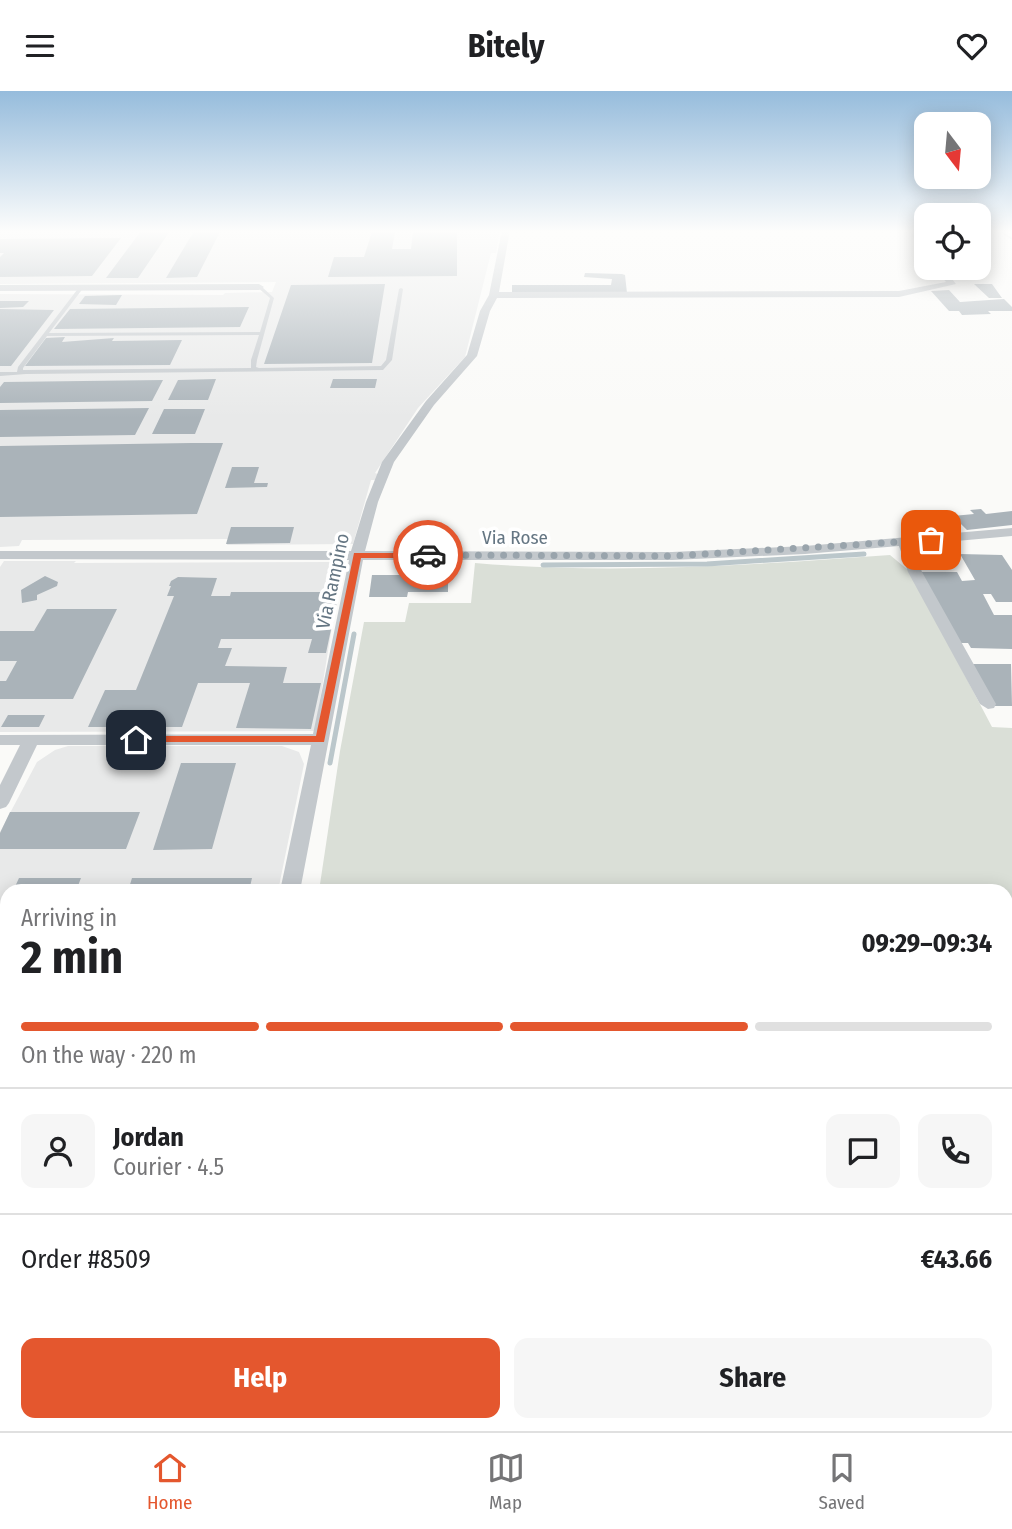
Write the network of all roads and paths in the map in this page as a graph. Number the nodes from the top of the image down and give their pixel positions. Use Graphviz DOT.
graph roads {
  1 [pos="78,293"];
  2 [pos="266,293"];
  3 [pos="400,293"];
  4 [pos="907,293"];
  5 [pos="494,295"];
  6 [pos="262,333"];
  7 [pos="45,335"];
  8 [pos="259,370"];
  9 [pos="29,373"];
  10 [pos="0,374"];
  11 [pos="1012,532"];
  12 [pos="904,542"];
  13 [pos="0,555"];
  14 [pos="357,555"];
  15 [pos="988,704"];
  16 [pos="320,739"];
  17 [pos="0,740"];
  18 [pos="31,740"];
  19 [pos="0,803"];
  20 [pos="291,884"];
  1 -- 7 [label="lane"];
  2 -- 6 [label="lane"];
  3 -- 8 [label="lane"];
  4 -- 5 [label="street"];
  5 -- 14 [label="street, Via Rampino"];
  6 -- 7 [label="lane"];
  6 -- 8 [label="lane"];
  7 -- 9 [label="lane"];
  8 -- 9 [label="lane"];
  9 -- 10 [label="lane"];
  11 -- 12 [label="street, Via Rose"];
  12 -- 14 [label="street, Via Rose"];
  12 -- 15 [label="street"];
  13 -- 14 [label="street, Via Rose"];
  14 -- 16 [label="street, Via Rampino"];
  16 -- 18 [label="street"];
  16 -- 20 [label="street, Via Rampino"];
  17 -- 18 [label="street"];
  18 -- 19 [label="street"];
}
